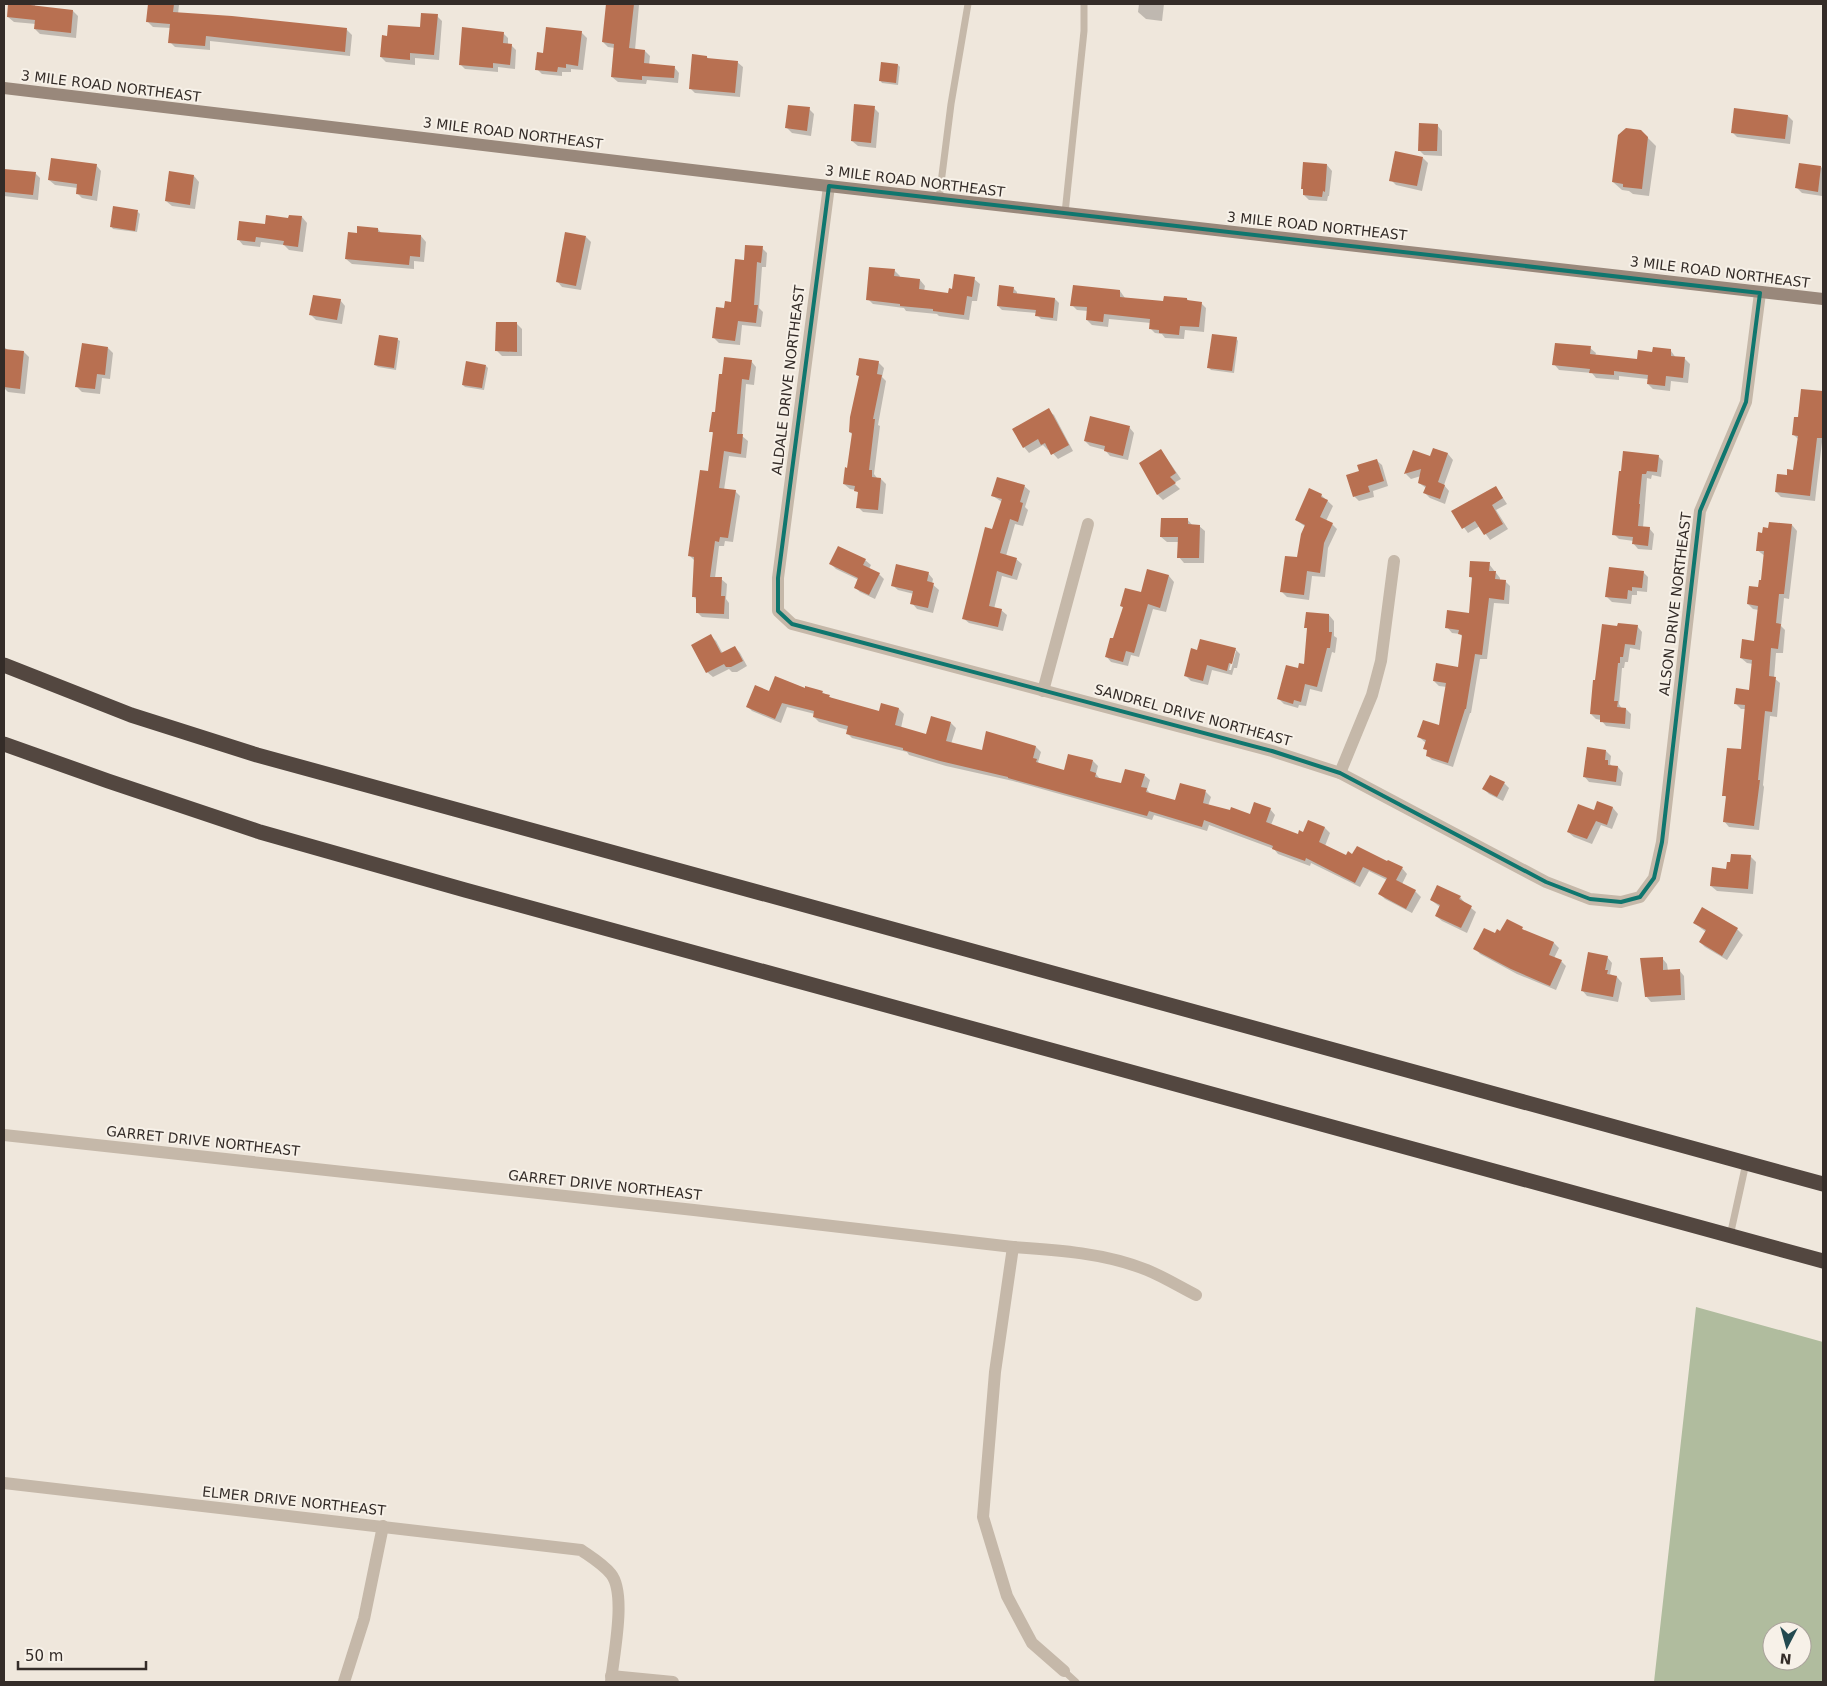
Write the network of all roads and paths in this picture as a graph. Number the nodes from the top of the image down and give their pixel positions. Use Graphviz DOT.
graph roads {
  1 [pos="968,4"];
  2 [pos="1084,4"];
  3 [pos="4,88"];
  4 [pos="829,186"];
  5 [pos="939,199"];
  6 [pos="1064,213"];
  7 [pos="1760,293"];
  8 [pos="1823,299"];
  9 [pos="1088,524"];
  10 [pos="1394,561"];
  11 [pos="778,578"];
  12 [pos="4,665"];
  13 [pos="1043,691"];
  14 [pos="4,744"];
  15 [pos="1340,773"];
  16 [pos="1615,901"];
  17 [pos="4,1135"];
  18 [pos="1746,1162"];
  19 [pos="1823,1184"];
  20 [pos="1730,1236"];
  21 [pos="1014,1246"];
  22 [pos="1823,1261"];
  23 [pos="1196,1295"];
  24 [pos="4,1483"];
  25 [pos="383,1526"];
  26 [pos="1064,1671"];
  27 [pos="611,1679"];
  28 [pos="344,1682"];
  29 [pos="673,1682"];
  30 [pos="1076,1682"];
  1 -- 5 [label="lane"];
  2 -- 6 [label="lane"];
  3 -- 4 [label="main road, 3 MILE ROAD NORTHEAST"];
  4 -- 5 [label="main road, 3 MILE ROAD NORTHEAST"];
  4 -- 11 [label="street, ALDALE DRIVE NORTHEAST"];
  5 -- 6 [label="main road, 3 MILE ROAD NORTHEAST"];
  6 -- 7 [label="main road, 3 MILE ROAD NORTHEAST"];
  7 -- 8 [label="main road, 3 MILE ROAD NORTHEAST"];
  7 -- 16 [label="street, ALSON DRIVE NORTHEAST"];
  9 -- 13 [label="street"];
  10 -- 15 [label="street"];
  11 -- 13 [label="street, SANDREL DRIVE NORTHEAST"];
  12 -- 18 [label="highway"];
  13 -- 15 [label="street, SANDREL DRIVE NORTHEAST"];
  14 -- 20 [label="highway"];
  15 -- 16 [label="street, SANDREL DRIVE NORTHEAST"];
  17 -- 21 [label="street, GARRET DRIVE NORTHEAST"];
  18 -- 19 [label="highway"];
  18 -- 20 [label="lane"];
  20 -- 22 [label="highway"];
  21 -- 23 [label="street, GARRET DRIVE NORTHEAST"];
  21 -- 26 [label="street"];
  24 -- 25 [label="street, ELMER DRIVE NORTHEAST"];
  25 -- 27 [label="street, ELMER DRIVE NORTHEAST"];
  25 -- 28 [label="street"];
  26 -- 30 [label="lane"];
  27 -- 29 [label="street"];
}
